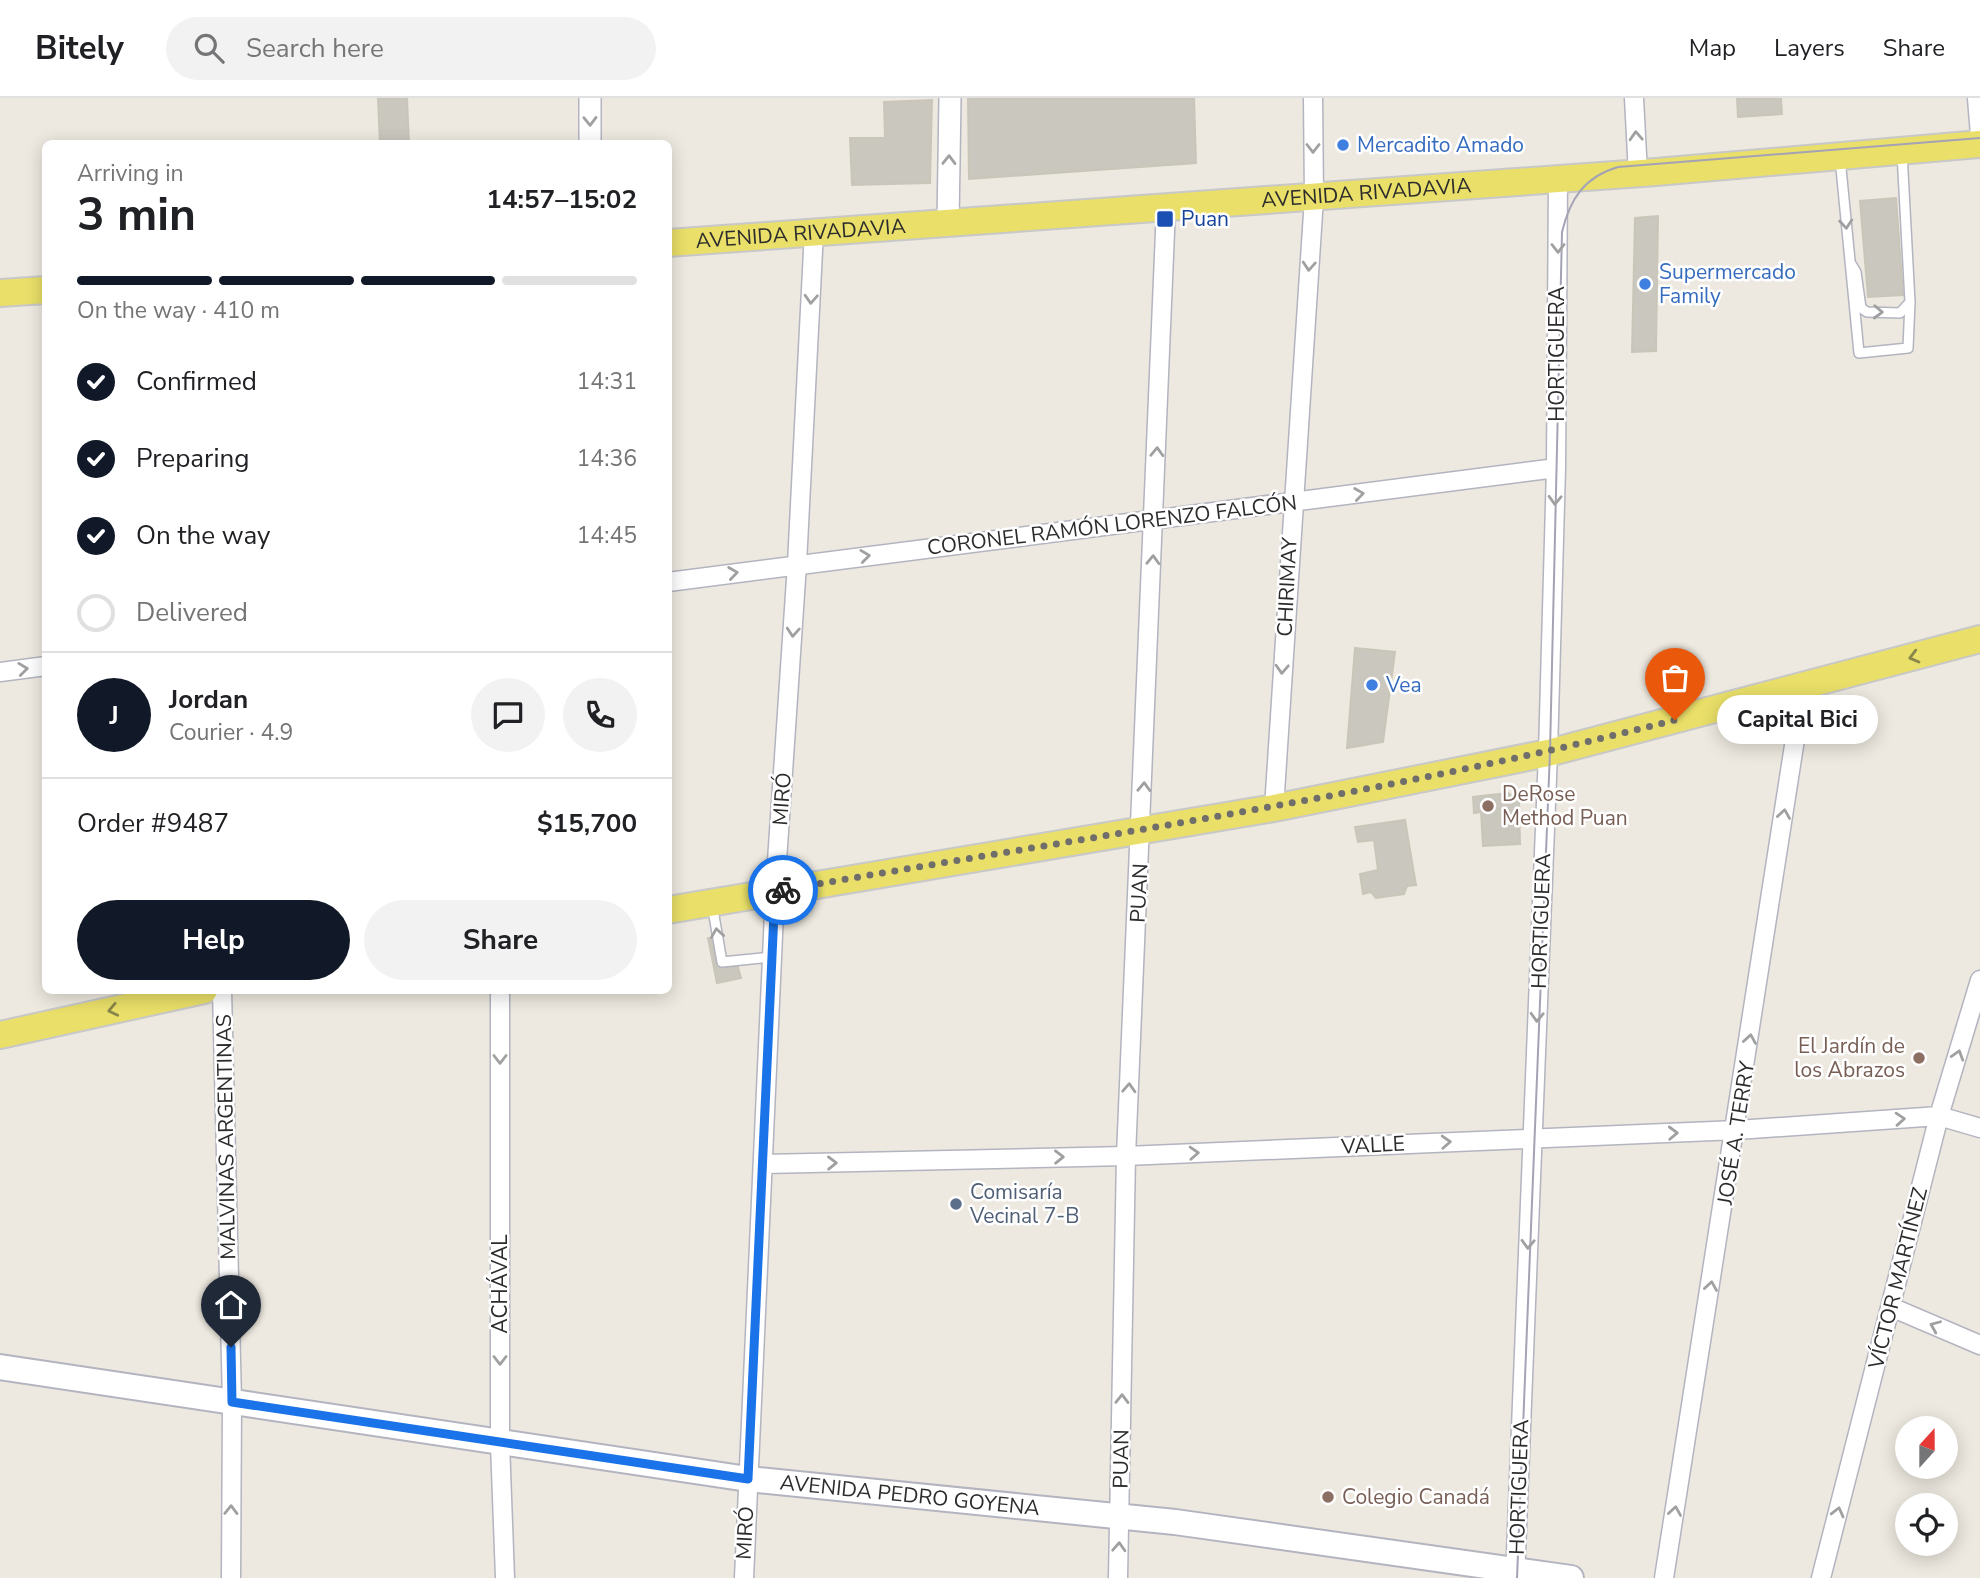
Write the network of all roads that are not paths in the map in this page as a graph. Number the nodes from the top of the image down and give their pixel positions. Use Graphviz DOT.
graph roads {
  1 [pos="590,98"];
  2 [pos="950,98"];
  3 [pos="1313,98"];
  4 [pos="1634,98"];
  5 [pos="1977,98"];
  6 [pos="1980,135"];
  7 [pos="590,140"];
  8 [pos="1980,144"];
  9 [pos="1902,151"];
  10 [pos="1840,156"];
  11 [pos="1639,174"];
  12 [pos="1558,179"];
  13 [pos="1314,198"];
  14 [pos="1166,208"];
  15 [pos="948,222"];
  16 [pos="814,231"];
  17 [pos="672,243"];
  18 [pos="1849,261"];
  19 [pos="42,289"];
  20 [pos="0,293"];
  21 [pos="1910,302"];
  22 [pos="1556,468"];
  23 [pos="1292,503"];
  24 [pos="1154,520"];
  25 [pos="797,564"];
  26 [pos="672,581"];
  27 [pos="1980,639"];
  28 [pos="42,667"];
  29 [pos="0,672"];
  30 [pos="1803,688"];
  31 [pos="1548,752"];
  32 [pos="1274,808"];
  33 [pos="1142,829"];
  34 [pos="775,891"];
  35 [pos="712,902"];
  36 [pos="672,908"];
  37 [pos="772,957"];
  38 [pos="1980,980"];
  39 [pos="186,994"];
  40 [pos="222,994"];
  41 [pos="500,994"];
  42 [pos="0,1035"];
  43 [pos="1939,1116"];
  44 [pos="1980,1128"];
  45 [pos="1737,1130"];
  46 [pos="1533,1138"];
  47 [pos="1126,1156"];
  48 [pos="764,1164"];
  49 [pos="1891,1307"];
  50 [pos="1980,1345"];
  51 [pos="0,1367"];
  52 [pos="232,1402"];
  53 [pos="500,1443"];
  54 [pos="748,1479"];
  55 [pos="1121,1516"];
  56 [pos="1515,1574"];
  57 [pos="231,1578"];
  58 [pos="505,1578"];
  59 [pos="744,1578"];
  60 [pos="1118,1578"];
  61 [pos="1571,1578"];
  62 [pos="1664,1578"];
  63 [pos="1821,1578"];
  1 -- 7 [label="street, one-way"];
  15 -- 2 [label="street, one-way"];
  3 -- 13 [label="street, CHIRIMAY, one-way"];
  11 -- 4 [label="street, one-way"];
  5 -- 6 [label="street"];
  8 -- 9 [label="main road, AVENIDA RIVADAVIA"];
  9 -- 10 [label="main road, AVENIDA RIVADAVIA"];
  9 -- 21 [label="lane"];
  10 -- 11 [label="main road, AVENIDA RIVADAVIA"];
  10 -- 18 [label="lane, one-way"];
  11 -- 12 [label="main road, AVENIDA RIVADAVIA"];
  12 -- 13 [label="main road, AVENIDA RIVADAVIA"];
  12 -- 22 [label="street, HORTIGUERA, one-way"];
  13 -- 14 [label="main road, AVENIDA RIVADAVIA"];
  13 -- 23 [label="street, CHIRIMAY, one-way"];
  14 -- 15 [label="main road, AVENIDA RIVADAVIA"];
  24 -- 14 [label="street, PUAN, one-way"];
  15 -- 16 [label="main road, AVENIDA RIVADAVIA"];
  16 -- 17 [label="main road, AVENIDA RIVADAVIA"];
  16 -- 25 [label="street, MIRÓ, one-way"];
  18 -- 21 [label="lane, one-way"];
  18 -- 21 [label="lane"];
  19 -- 20 [label="main road"];
  23 -- 22 [label="street, CORONEL RAMÓN LORENZO FALCÓN, one-way"];
  22 -- 31 [label="street, HORTIGUERA, one-way"];
  23 -- 24 [label="street, CORONEL RAMÓN LORENZO FALCÓN"];
  23 -- 32 [label="street, CHIRIMAY, one-way"];
  25 -- 24 [label="street, CORONEL RAMÓN LORENZO FALCÓN, one-way"];
  33 -- 24 [label="street, PUAN, one-way"];
  26 -- 25 [label="street, CORONEL RAMÓN LORENZO FALCÓN, one-way"];
  25 -- 34 [label="street, MIRÓ, one-way"];
  27 -- 30 [label="main road, one-way"];
  29 -- 28 [label="street, one-way"];
  30 -- 31 [label="main road"];
  45 -- 30 [label="street, JOSÉ A. TERRY, one-way"];
  31 -- 32 [label="main road"];
  31 -- 46 [label="street, HORTIGUERA, one-way"];
  32 -- 33 [label="main road"];
  33 -- 34 [label="main road"];
  47 -- 33 [label="street, PUAN, one-way"];
  34 -- 35 [label="main road"];
  34 -- 37 [label="street, MIRÓ"];
  35 -- 36 [label="main road"];
  37 -- 35 [label="lane, one-way"];
  37 -- 48 [label="street, MIRÓ"];
  43 -- 38 [label="street, VÍCTOR MARTÍNEZ, one-way"];
  39 -- 42 [label="main road, one-way"];
  40 -- 52 [label="street, MALVINAS ARGENTINAS"];
  41 -- 53 [label="street, ACHÁVAL, one-way"];
  43 -- 44 [label="street, VALLE"];
  45 -- 43 [label="street, VALLE, one-way"];
  43 -- 49 [label="street, VÍCTOR MARTÍNEZ"];
  46 -- 45 [label="street, VALLE, one-way"];
  62 -- 45 [label="street, JOSÉ A. TERRY, one-way"];
  47 -- 46 [label="street, VALLE, one-way"];
  46 -- 56 [label="street, HORTIGUERA, one-way"];
  48 -- 47 [label="street, VALLE, one-way"];
  55 -- 47 [label="street, PUAN, one-way"];
  48 -- 54 [label="street, MIRÓ"];
  50 -- 49 [label="street, one-way"];
  63 -- 49 [label="street, VÍCTOR MARTÍNEZ, one-way"];
  51 -- 52 [label="main road, AVENIDA PEDRO GOYENA"];
  52 -- 53 [label="main road, AVENIDA PEDRO GOYENA"];
  57 -- 52 [label="street, MALVINAS ARGENTINAS, one-way"];
  53 -- 54 [label="main road, AVENIDA PEDRO GOYENA"];
  53 -- 58 [label="street, ACHÁVAL"];
  54 -- 55 [label="main road, AVENIDA PEDRO GOYENA"];
  54 -- 59 [label="street, MIRÓ"];
  55 -- 56 [label="main road, AVENIDA PEDRO GOYENA"];
  60 -- 55 [label="street, PUAN, one-way"];
  56 -- 61 [label="main road, AVENIDA PEDRO GOYENA"];
}
